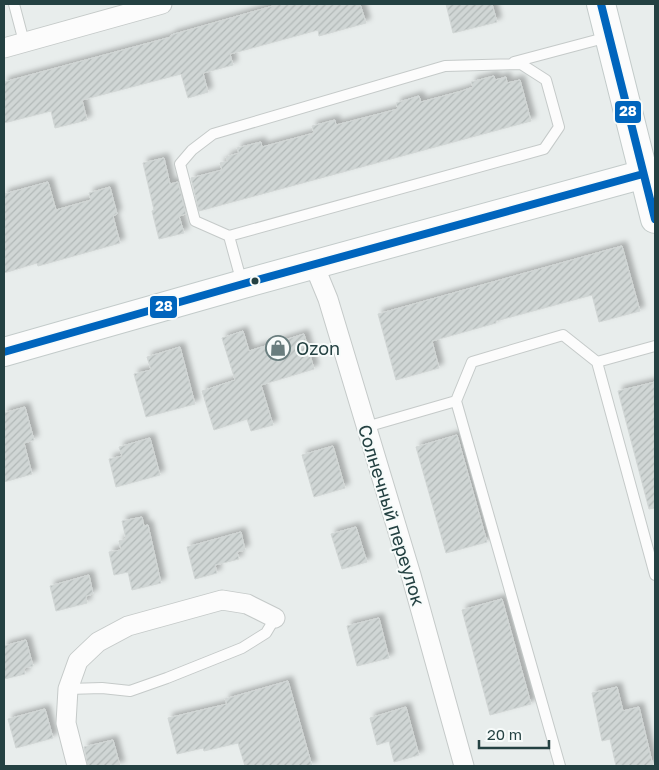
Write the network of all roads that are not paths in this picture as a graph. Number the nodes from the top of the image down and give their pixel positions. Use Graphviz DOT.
graph roads {
  1 [pos="14,4"];
  2 [pos="162,4"];
  3 [pos="601,4"];
  4 [pos="609,36"];
  5 [pos="24,42"];
  6 [pos="4,48"];
  7 [pos="504,65"];
  8 [pos="649,173"];
  9 [pos="655,219"];
  10 [pos="229,236"];
  11 [pos="314,265"];
  12 [pos="243,284"];
  13 [pos="655,346"];
  14 [pos="4,352"];
  15 [pos="597,362"];
  16 [pos="456,401"];
  17 [pos="366,427"];
  18 [pos="655,575"];
  19 [pos="275,618"];
  20 [pos="68,689"];
  21 [pos="78,766"];
  22 [pos="464,766"];
  23 [pos="560,766"];
  1 -- 5 [label="lane"];
  2 -- 5 [label="street"];
  3 -- 4 [label="main road"];
  4 -- 7 [label="lane"];
  4 -- 8 [label="main road"];
  5 -- 6 [label="street"];
  7 -- 10 [label="lane"];
  7 -- 10 [label="lane"];
  8 -- 9 [label="main road"];
  8 -- 11 [label="main road"];
  10 -- 12 [label="lane"];
  11 -- 12 [label="main road"];
  11 -- 17 [label="street, Солнечный переулок"];
  12 -- 14 [label="main road"];
  13 -- 15 [label="lane"];
  15 -- 16 [label="lane"];
  15 -- 18 [label="lane"];
  16 -- 17 [label="lane"];
  16 -- 23 [label="lane"];
  17 -- 22 [label="street, Солнечный переулок"];
  19 -- 20 [label="lane"];
  19 -- 20 [label="street"];
  20 -- 21 [label="street"];
}
